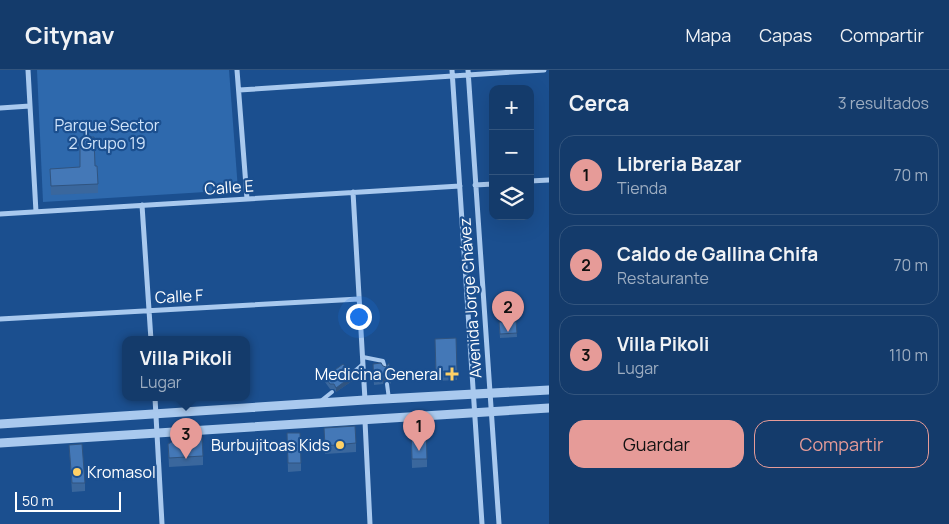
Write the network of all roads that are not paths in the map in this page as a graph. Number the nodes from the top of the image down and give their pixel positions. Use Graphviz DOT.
graph roads {
  1 [pos="28,70"];
  2 [pos="237,70"];
  3 [pos="544,70"];
  4 [pos="468,72"];
  5 [pos="453,73"];
  6 [pos="239,90"];
  7 [pos="30,106"];
  8 [pos="0,108"];
  9 [pos="549,180"];
  10 [pos="534,181"];
  11 [pos="489,184"];
  12 [pos="475,185"];
  13 [pos="460,186"];
  14 [pos="353,192"];
  15 [pos="247,199"];
  16 [pos="142,206"];
  17 [pos="36,212"];
  18 [pos="0,214"];
  19 [pos="359,299"];
  20 [pos="149,311"];
  21 [pos="0,319"];
  22 [pos="151,336"];
  23 [pos="363,357"];
  24 [pos="363,364"];
  25 [pos="385,368"];
  26 [pos="349,376"];
  27 [pos="388,384"];
  28 [pos="549,390"];
  29 [pos="332,392"];
  30 [pos="490,393"];
  31 [pos="473,394"];
  32 [pos="389,399"];
  33 [pos="365,400"];
  34 [pos="154,401"];
  35 [pos="319,403"];
  36 [pos="549,408"];
  37 [pos="474,412"];
  38 [pos="491,412"];
  39 [pos="156,414"];
  40 [pos="365,421"];
  41 [pos="0,424"];
  42 [pos="157,433"];
  43 [pos="0,443"];
  44 [pos="162,524"];
  45 [pos="370,524"];
  46 [pos="482,524"];
  47 [pos="499,524"];
  1 -- 7 [label="street"];
  2 -- 6 [label="street"];
  3 -- 4 [label="street"];
  4 -- 5 [label="street"];
  4 -- 12 [label="street, Avenida Jorge Chávez"];
  5 -- 6 [label="street"];
  5 -- 13 [label="street, Avenida Jorge Chávez"];
  6 -- 15 [label="street"];
  7 -- 8 [label="street"];
  7 -- 17 [label="street"];
  9 -- 10 [label="street"];
  11 -- 12 [label="street"];
  12 -- 30 [label="street, Avenida Jorge Chávez"];
  13 -- 14 [label="street, Calle E"];
  13 -- 31 [label="street, Avenida Jorge Chávez"];
  14 -- 15 [label="street, Calle E"];
  14 -- 19 [label="street"];
  15 -- 16 [label="street, Calle E"];
  16 -- 17 [label="street, Calle E"];
  16 -- 20 [label="street"];
  17 -- 18 [label="street, Calle E"];
  19 -- 20 [label="street, Calle F"];
  19 -- 23 [label="street"];
  20 -- 21 [label="street, Calle F"];
  20 -- 22 [label="street"];
  23 -- 24 [label="street"];
  23 -- 25 [label="lane"];
  24 -- 26 [label="lane"];
  24 -- 33 [label="street"];
  27 -- 32 [label="lane"];
  28 -- 30 [label="street"];
  29 -- 35 [label="lane"];
  30 -- 31 [label="street"];
  30 -- 38 [label="street, Avenida Jorge Chávez"];
  31 -- 32 [label="street"];
  31 -- 37 [label="street, Avenida Jorge Chávez"];
  32 -- 33 [label="street"];
  33 -- 35 [label="street"];
  34 -- 39 [label="street"];
  35 -- 39 [label="street"];
  36 -- 38 [label="street"];
  37 -- 38 [label="street"];
  37 -- 40 [label="street"];
  37 -- 46 [label="street, Avenida Jorge Chávez"];
  38 -- 47 [label="street, Avenida Jorge Chávez"];
  39 -- 41 [label="street"];
  39 -- 42 [label="street"];
  40 -- 42 [label="street"];
  40 -- 45 [label="street"];
  42 -- 43 [label="street"];
  42 -- 44 [label="street"];
}
